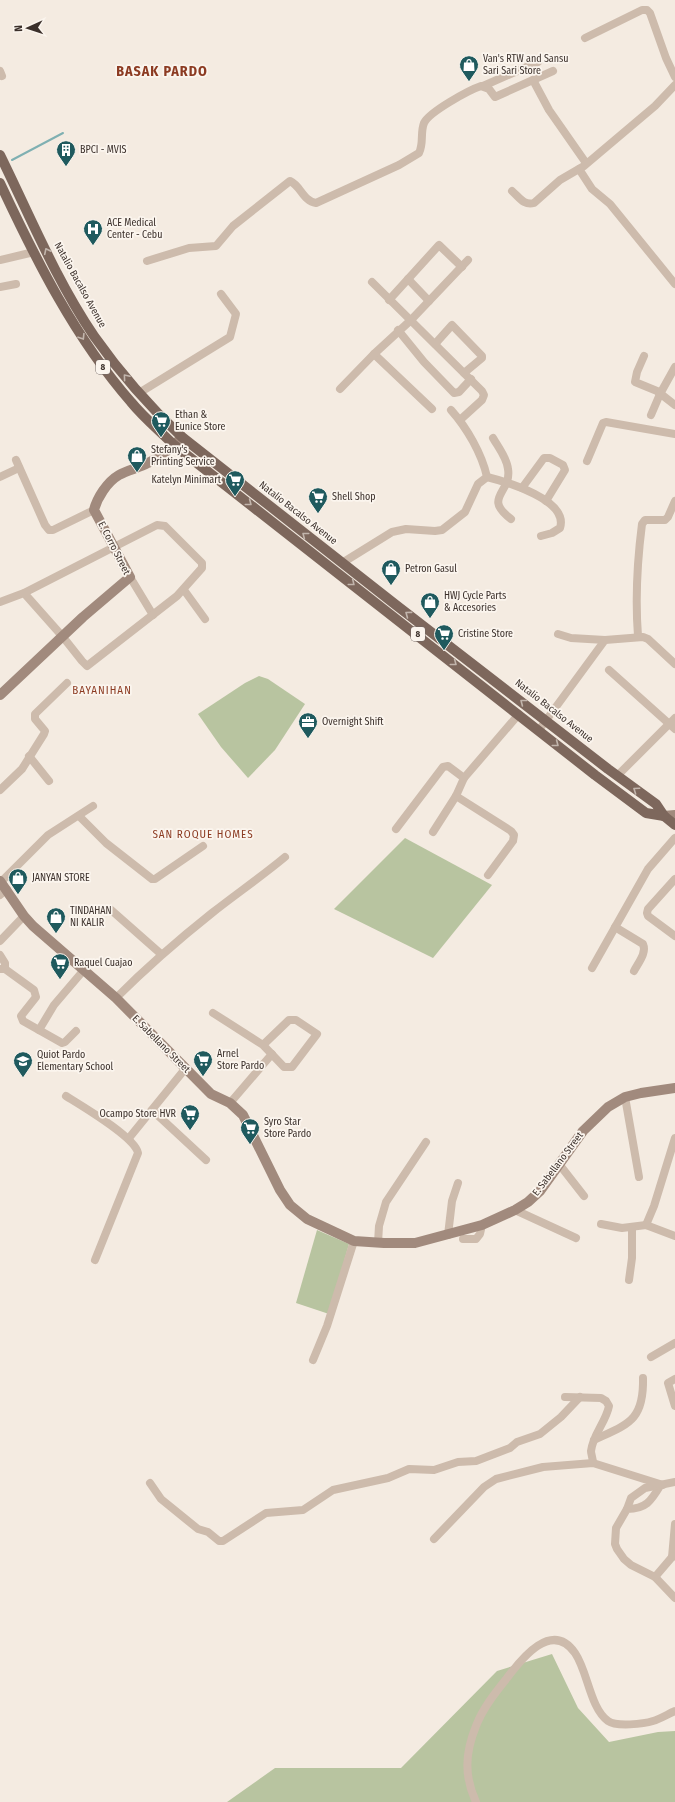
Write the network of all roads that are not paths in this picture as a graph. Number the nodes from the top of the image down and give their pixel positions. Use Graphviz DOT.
graph roads {
  1 [pos="585,38"];
  2 [pos="538,62"];
  3 [pos="554,71"];
  4 [pos="675,77"];
  5 [pos="533,80"];
  6 [pos="675,85"];
  7 [pos="483,86"];
  8 [pos="0,155"];
  9 [pos="583,166"];
  10 [pos="0,184"];
  11 [pos="512,191"];
  12 [pos="34,252"];
  13 [pos="0,260"];
  14 [pos="468,260"];
  15 [pos="147,261"];
  16 [pos="462,267"];
  17 [pos="408,279"];
  18 [pos="372,282"];
  19 [pos="16,284"];
  20 [pos="675,284"];
  21 [pos="0,288"];
  22 [pos="221,294"];
  23 [pos="390,300"];
  24 [pos="429,301"];
  25 [pos="411,320"];
  26 [pos="398,330"];
  27 [pos="435,344"];
  28 [pos="374,354"];
  29 [pos="644,356"];
  30 [pos="675,367"];
  31 [pos="464,373"];
  32 [pos="471,379"];
  33 [pos="340,390"];
  34 [pos="139,393"];
  35 [pos="660,394"];
  36 [pos="675,405"];
  37 [pos="432,410"];
  38 [pos="451,410"];
  39 [pos="651,415"];
  40 [pos="460,420"];
  41 [pos="675,434"];
  42 [pos="182,437"];
  43 [pos="493,438"];
  44 [pos="174,445"];
  45 [pos="16,460"];
  46 [pos="587,461"];
  47 [pos="20,468"];
  48 [pos="0,477"];
  49 [pos="487,477"];
  50 [pos="507,482"];
  51 [pos="522,488"];
  52 [pos="546,501"];
  53 [pos="675,502"];
  54 [pos="94,510"];
  55 [pos="511,519"];
  56 [pos="541,536"];
  57 [pos="113,548"];
  58 [pos="342,563"];
  59 [pos="130,577"];
  60 [pos="184,590"];
  61 [pos="24,593"];
  62 [pos="0,602"];
  63 [pos="153,614"];
  64 [pos="205,619"];
  65 [pos="558,634"];
  66 [pos="638,636"];
  67 [pos="63,637"];
  68 [pos="606,640"];
  69 [pos="675,664"];
  70 [pos="609,670"];
  71 [pos="67,683"];
  72 [pos="0,696"];
  73 [pos="520,714"];
  74 [pos="546,720"];
  75 [pos="673,724"];
  76 [pos="539,730"];
  77 [pos="30,756"];
  78 [pos="617,776"];
  79 [pos="464,778"];
  80 [pos="49,781"];
  81 [pos="0,790"];
  82 [pos="456,796"];
  83 [pos="93,806"];
  84 [pos="675,815"];
  85 [pos="79,816"];
  86 [pos="664,816"];
  87 [pos="675,825"];
  88 [pos="396,829"];
  89 [pos="433,832"];
  90 [pos="675,838"];
  91 [pos="203,846"];
  92 [pos="285,857"];
  93 [pos="488,876"];
  94 [pos="675,879"];
  95 [pos="2,887"];
  96 [pos="110,909"];
  97 [pos="24,916"];
  98 [pos="615,927"];
  99 [pos="675,936"];
  100 [pos="0,940"];
  101 [pos="161,954"];
  102 [pos="0,955"];
  103 [pos="592,968"];
  104 [pos="2,969"];
  105 [pos="84,971"];
  106 [pos="634,971"];
  107 [pos="116,998"];
  108 [pos="213,1013"];
  109 [pos="39,1030"];
  110 [pos="76,1032"];
  111 [pos="263,1045"];
  112 [pos="272,1054"];
  113 [pos="185,1069"];
  114 [pos="675,1088"];
  115 [pos="66,1096"];
  116 [pos="625,1097"];
  117 [pos="230,1103"];
  118 [pos="152,1110"];
  119 [pos="129,1138"];
  120 [pos="675,1138"];
  121 [pos="426,1142"];
  122 [pos="206,1160"];
  123 [pos="559,1164"];
  124 [pos="639,1177"];
  125 [pos="458,1183"];
  126 [pos="584,1196"];
  127 [pos="515,1210"];
  128 [pos="601,1224"];
  129 [pos="482,1225"];
  130 [pos="646,1225"];
  131 [pos="632,1227"];
  132 [pos="448,1235"];
  133 [pos="675,1236"];
  134 [pos="576,1238"];
  135 [pos="463,1239"];
  136 [pos="354,1241"];
  137 [pos="378,1243"];
  138 [pos="96,1260"];
  139 [pos="629,1280"];
  140 [pos="675,1343"];
  141 [pos="651,1357"];
  142 [pos="313,1360"];
  143 [pos="643,1378"];
  144 [pos="675,1379"];
  145 [pos="565,1397"];
  146 [pos="580,1397"];
  147 [pos="675,1406"];
  148 [pos="594,1440"];
  149 [pos="593,1463"];
  150 [pos="675,1482"];
  151 [pos="150,1483"];
  152 [pos="661,1485"];
  153 [pos="627,1509"];
  154 [pos="675,1524"];
  155 [pos="434,1539"];
  156 [pos="673,1557"];
  157 [pos="655,1577"];
  158 [pos="675,1598"];
  159 [pos="675,1710"];
  160 [pos="476,1802"];
  1 -- 4 [label="street"];
  2 -- 7 [label="street"];
  3 -- 5 [label="street"];
  5 -- 7 [label="street"];
  5 -- 9 [label="street"];
  6 -- 9 [label="street"];
  7 -- 15 [label="street"];
  34 -- 8 [label="main road, Natalio Bacalso Avenue / 8, one-way"];
  9 -- 11 [label="street"];
  9 -- 20 [label="street"];
  10 -- 12 [label="main road, Natalio Bacalso Avenue / 8"];
  12 -- 13 [label="street"];
  12 -- 44 [label="main road, Natalio Bacalso Avenue / 8, one-way"];
  14 -- 16 [label="street"];
  16 -- 17 [label="street"];
  16 -- 24 [label="street"];
  17 -- 23 [label="street"];
  17 -- 24 [label="street"];
  18 -- 23 [label="street"];
  19 -- 21 [label="street"];
  22 -- 34 [label="street"];
  23 -- 25 [label="street"];
  24 -- 25 [label="street"];
  25 -- 26 [label="street"];
  25 -- 27 [label="street"];
  26 -- 28 [label="street"];
  26 -- 32 [label="street"];
  27 -- 31 [label="street"];
  27 -- 31 [label="street"];
  28 -- 33 [label="street"];
  28 -- 37 [label="street"];
  29 -- 35 [label="street"];
  30 -- 35 [label="street"];
  31 -- 32 [label="street"];
  32 -- 40 [label="street"];
  34 -- 42 [label="main road, Natalio Bacalso Avenue / 8"];
  35 -- 36 [label="street"];
  35 -- 39 [label="street"];
  38 -- 40 [label="street"];
  40 -- 49 [label="street"];
  41 -- 46 [label="street"];
  42 -- 44 [label="street, E. Corro Street"];
  58 -- 42 [label="main road, Natalio Bacalso Avenue / 8, one-way"];
  43 -- 50 [label="street"];
  44 -- 54 [label="street, E. Corro Street"];
  44 -- 73 [label="main road, Natalio Bacalso Avenue / 8, one-way"];
  45 -- 47 [label="street"];
  47 -- 48 [label="street"];
  47 -- 54 [label="street"];
  49 -- 50 [label="street"];
  49 -- 58 [label="street"];
  50 -- 51 [label="street"];
  50 -- 55 [label="street"];
  51 -- 52 [label="street"];
  51 -- 52 [label="street"];
  52 -- 56 [label="street"];
  53 -- 66 [label="street"];
  54 -- 57 [label="street, E. Corro Street"];
  57 -- 59 [label="street, E. Corro Street"];
  57 -- 60 [label="street"];
  57 -- 61 [label="street"];
  74 -- 58 [label="main road, Natalio Bacalso Avenue / 8, one-way"];
  59 -- 63 [label="street"];
  59 -- 67 [label="street, E. Corro Street"];
  60 -- 63 [label="street"];
  60 -- 64 [label="street"];
  61 -- 62 [label="street"];
  61 -- 67 [label="street"];
  63 -- 67 [label="street"];
  65 -- 68 [label="street"];
  66 -- 68 [label="street"];
  66 -- 69 [label="street"];
  67 -- 72 [label="street, E. Corro Street"];
  68 -- 74 [label="street"];
  70 -- 75 [label="street"];
  71 -- 77 [label="street"];
  73 -- 76 [label="main road, Natalio Bacalso Avenue / 8"];
  73 -- 79 [label="street"];
  74 -- 76 [label="street"];
  74 -- 78 [label="main road, Natalio Bacalso Avenue / 8"];
  75 -- 78 [label="street"];
  76 -- 86 [label="main road, Natalio Bacalso Avenue / 8, one-way"];
  77 -- 80 [label="street"];
  77 -- 81 [label="street"];
  86 -- 78 [label="main road, Natalio Bacalso Avenue / 8, one-way"];
  79 -- 82 [label="street"];
  79 -- 88 [label="street"];
  82 -- 89 [label="street"];
  82 -- 93 [label="street"];
  83 -- 85 [label="street"];
  84 -- 86 [label="street"];
  85 -- 91 [label="street"];
  85 -- 95 [label="street"];
  86 -- 87 [label="main road, Natalio Bacalso Avenue / 8"];
  90 -- 98 [label="street"];
  92 -- 101 [label="street"];
  94 -- 99 [label="street"];
  95 -- 97 [label="street, E. Sabellano Street"];
  96 -- 101 [label="street"];
  97 -- 100 [label="street"];
  97 -- 105 [label="street, E. Sabellano Street"];
  98 -- 103 [label="street"];
  98 -- 106 [label="street"];
  101 -- 107 [label="street"];
  102 -- 104 [label="street"];
  104 -- 109 [label="street"];
  105 -- 107 [label="street, E. Sabellano Street"];
  105 -- 109 [label="street"];
  107 -- 113 [label="street, E. Sabellano Street"];
  108 -- 111 [label="street"];
  109 -- 110 [label="street"];
  111 -- 112 [label="street"];
  111 -- 112 [label="street"];
  112 -- 117 [label="street"];
  113 -- 117 [label="street, E. Sabellano Street"];
  113 -- 118 [label="street"];
  114 -- 116 [label="street, E. Sabellano Street"];
  115 -- 119 [label="street"];
  116 -- 123 [label="street, E. Sabellano Street"];
  116 -- 124 [label="street"];
  117 -- 136 [label="street, E. Sabellano Street"];
  118 -- 119 [label="street"];
  118 -- 122 [label="street"];
  119 -- 138 [label="street"];
  120 -- 130 [label="street"];
  121 -- 137 [label="street"];
  123 -- 126 [label="street"];
  123 -- 127 [label="street, E. Sabellano Street"];
  125 -- 132 [label="street"];
  127 -- 129 [label="street, E. Sabellano Street"];
  127 -- 134 [label="street"];
  128 -- 131 [label="street"];
  129 -- 132 [label="street, E. Sabellano Street"];
  129 -- 135 [label="street"];
  130 -- 131 [label="street"];
  130 -- 133 [label="street"];
  131 -- 139 [label="street"];
  132 -- 137 [label="street, E. Sabellano Street"];
  136 -- 137 [label="street, E. Sabellano Street"];
  136 -- 142 [label="street"];
  140 -- 141 [label="street"];
  143 -- 148 [label="street"];
  144 -- 147 [label="street"];
  145 -- 146 [label="street"];
  146 -- 148 [label="street"];
  146 -- 151 [label="street"];
  148 -- 149 [label="street"];
  149 -- 152 [label="street"];
  149 -- 155 [label="street"];
  150 -- 152 [label="street"];
  152 -- 153 [label="street"];
  152 -- 153 [label="street"];
  153 -- 157 [label="street"];
  154 -- 156 [label="street"];
  156 -- 157 [label="street"];
  157 -- 158 [label="street"];
  159 -- 160 [label="street"];
}
